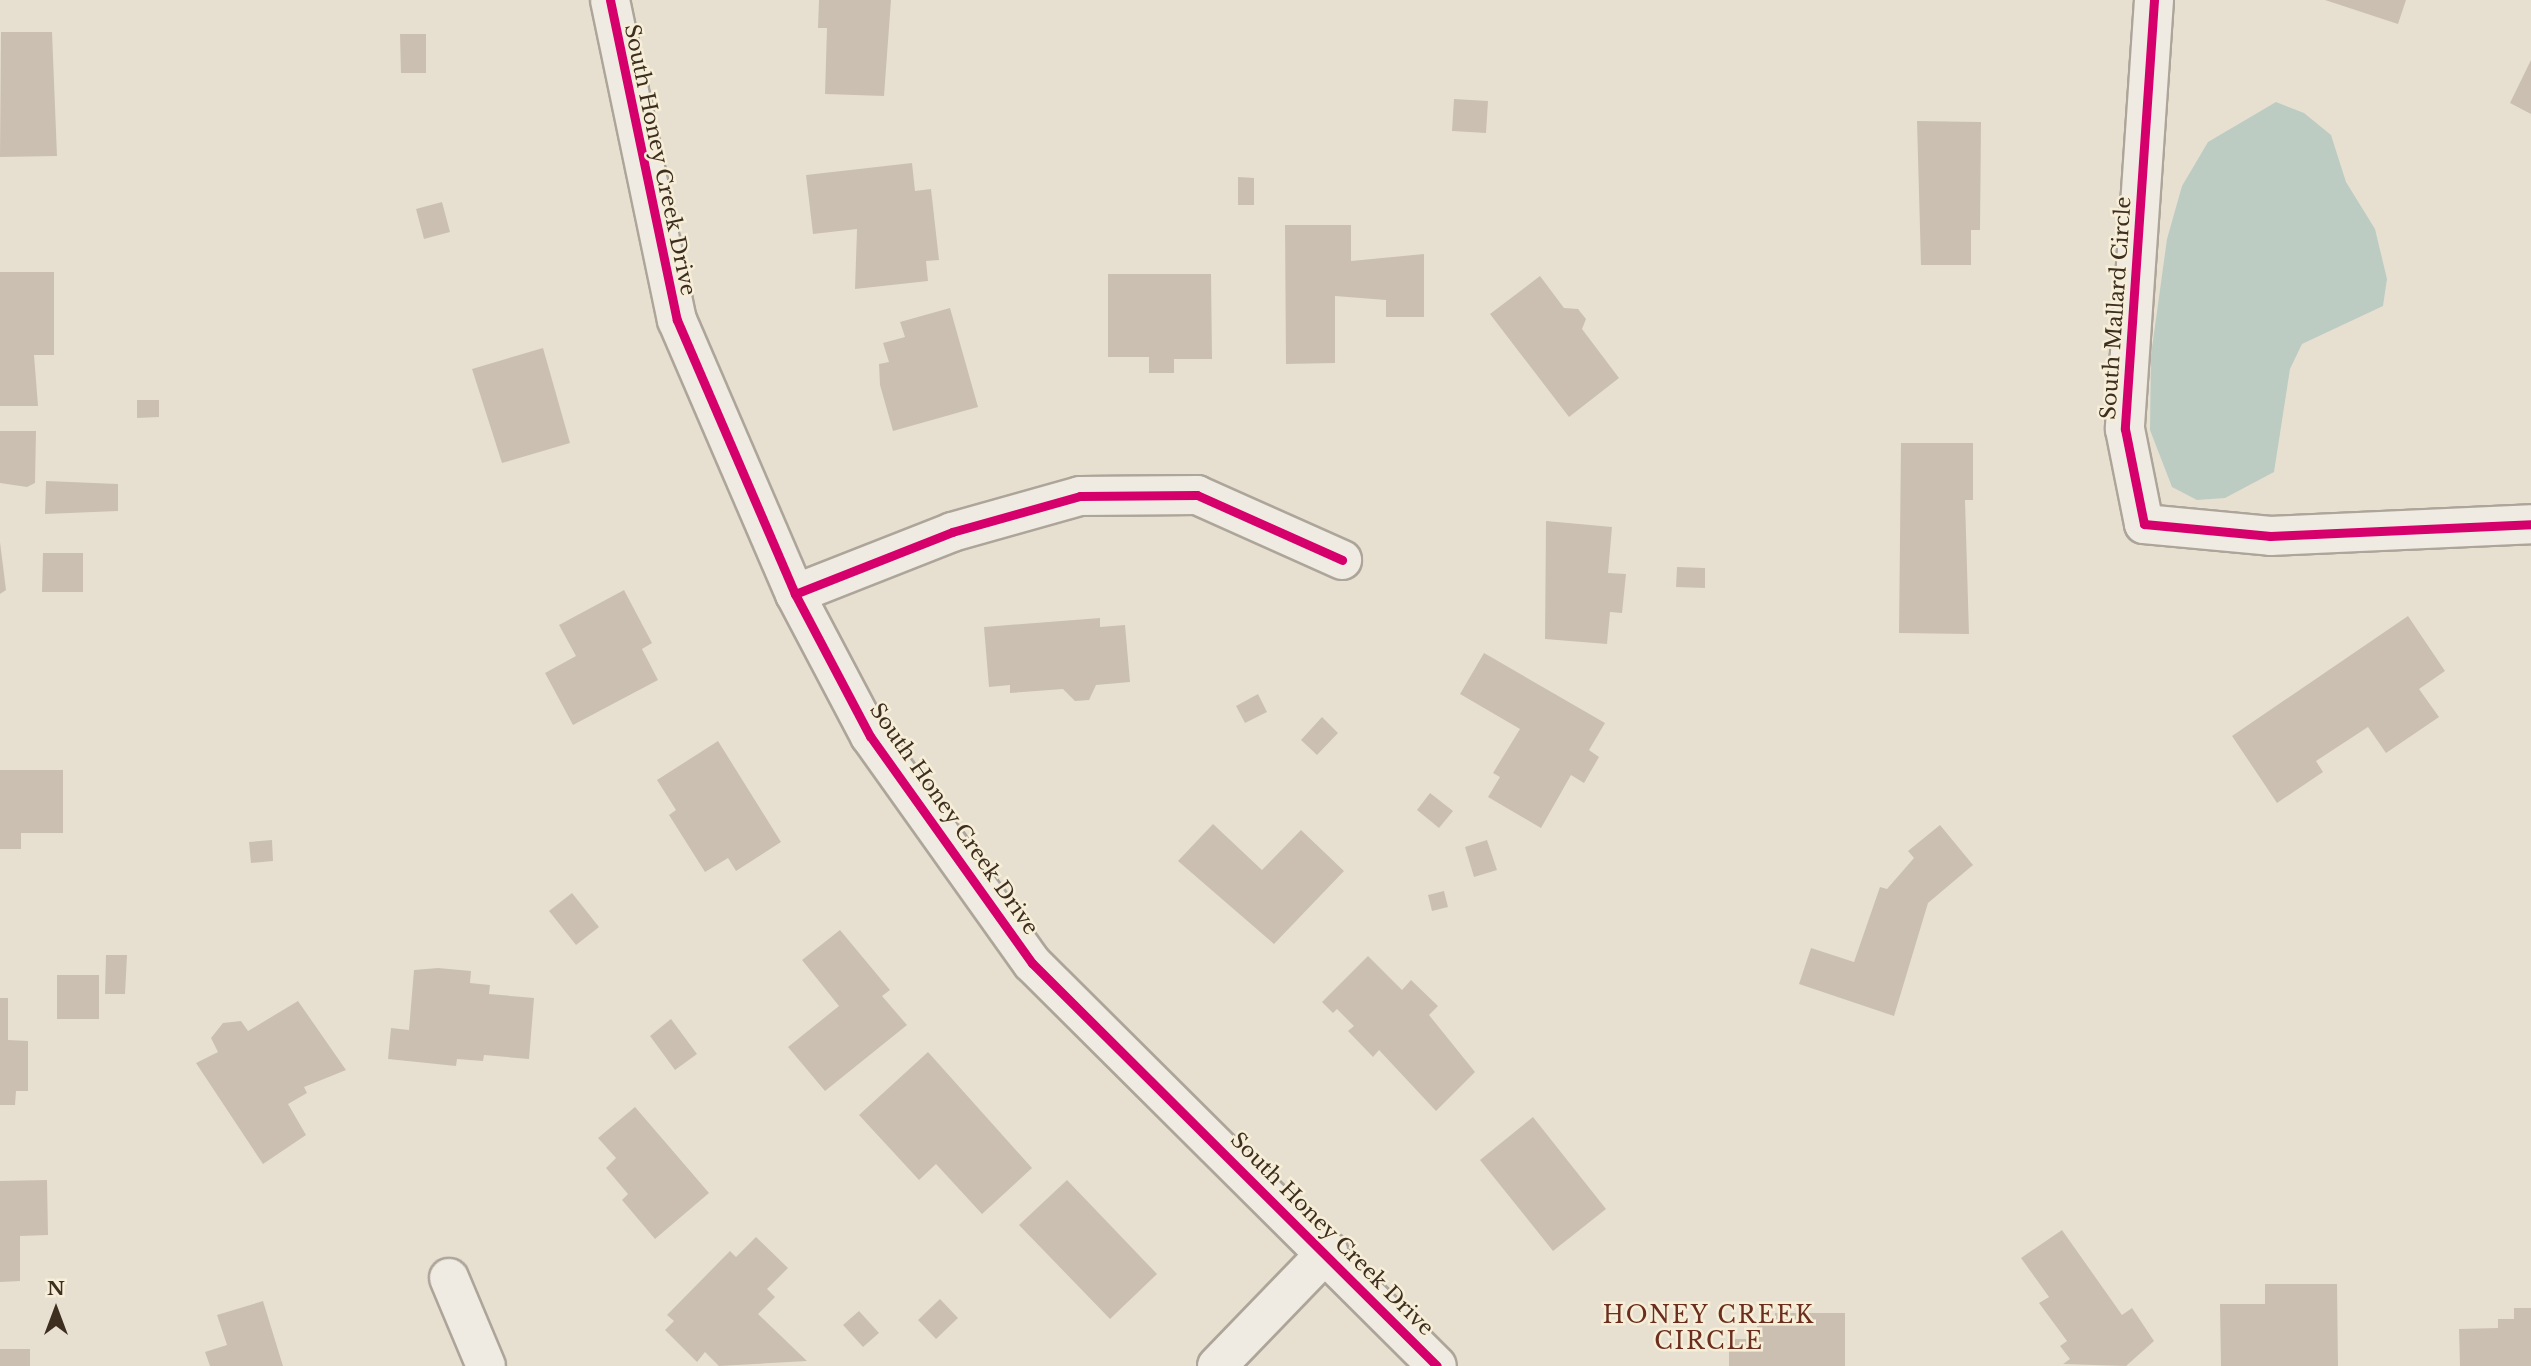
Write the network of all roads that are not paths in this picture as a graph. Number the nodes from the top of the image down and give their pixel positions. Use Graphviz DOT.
graph roads {
  1 [pos="610,0"];
  2 [pos="2154,0"];
  3 [pos="2531,524"];
  4 [pos="1342,560"];
  5 [pos="795,594"];
  6 [pos="1328,1251"];
  7 [pos="449,1279"];
  8 [pos="486,1366"];
  9 [pos="1217,1366"];
  10 [pos="1437,1366"];
  1 -- 5 [label="street, South Honey Creek Drive"];
  2 -- 3 [label="street, South Mallard Circle"];
  4 -- 5 [label="street"];
  5 -- 6 [label="street, South Honey Creek Drive"];
  6 -- 9 [label="street"];
  6 -- 10 [label="street, South Honey Creek Drive"];
  7 -- 8 [label="street"];
}
